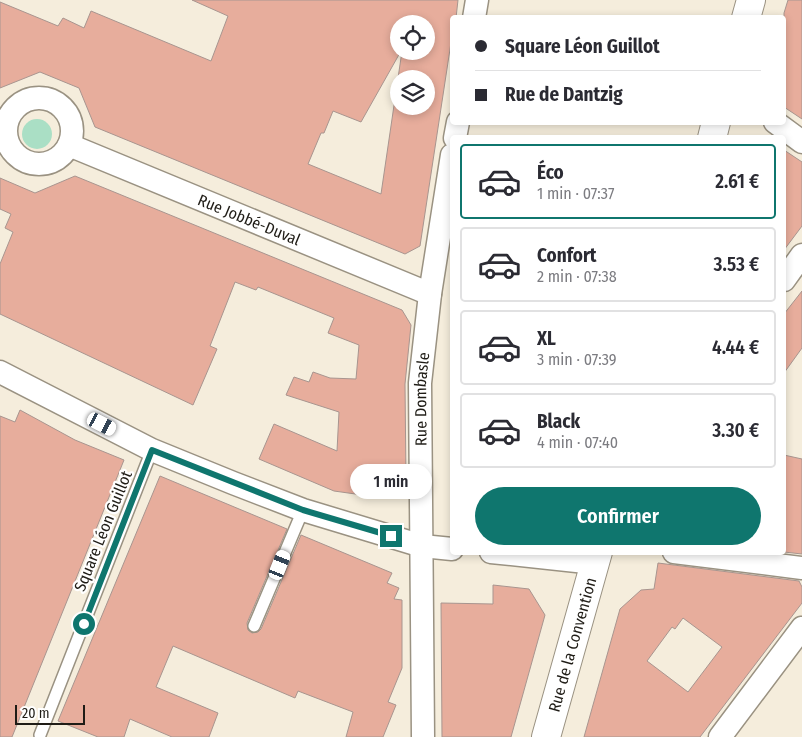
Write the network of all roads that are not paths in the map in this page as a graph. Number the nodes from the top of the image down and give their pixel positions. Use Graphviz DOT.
graph roads {
  1 [pos="477,0"];
  2 [pos="751,0"];
  3 [pos="474,15"];
  4 [pos="747,15"];
  5 [pos="4,119"];
  6 [pos="779,125"];
  7 [pos="802,142"];
  8 [pos="69,145"];
  9 [pos="450,168"];
  10 [pos="802,255"];
  11 [pos="786,277"];
  12 [pos="430,294"];
  13 [pos="0,372"];
  14 [pos="152,450"];
  15 [pos="303,510"];
  16 [pos="422,546"];
  17 [pos="450,549"];
  18 [pos="544,555"];
  19 [pos="698,555"];
  20 [pos="597,558"];
  21 [pos="802,568"];
  22 [pos="254,626"];
  23 [pos="802,628"];
  24 [pos="40,735"];
  25 [pos="423,737"];
  26 [pos="546,737"];
  27 [pos="720,737"];
  1 -- 3 [label="street"];
  2 -- 4 [label="main road"];
  5 -- 8 [label="street"];
  5 -- 8 [label="street"];
  6 -- 7 [label="street"];
  8 -- 12 [label="street, Rue Jobbé-Duval"];
  9 -- 12 [label="street, Rue Dombasle"];
  10 -- 11 [label="street"];
  12 -- 16 [label="street, Rue Dombasle"];
  13 -- 14 [label="street"];
  14 -- 15 [label="street"];
  14 -- 24 [label="lane, Square Léon Guillot"];
  15 -- 16 [label="street"];
  15 -- 22 [label="lane"];
  16 -- 17 [label="street"];
  16 -- 25 [label="street, Rue Dombasle"];
  18 -- 20 [label="street"];
  19 -- 21 [label="street"];
  20 -- 26 [label="main road, Rue de la Convention"];
  23 -- 27 [label="street"];
}
